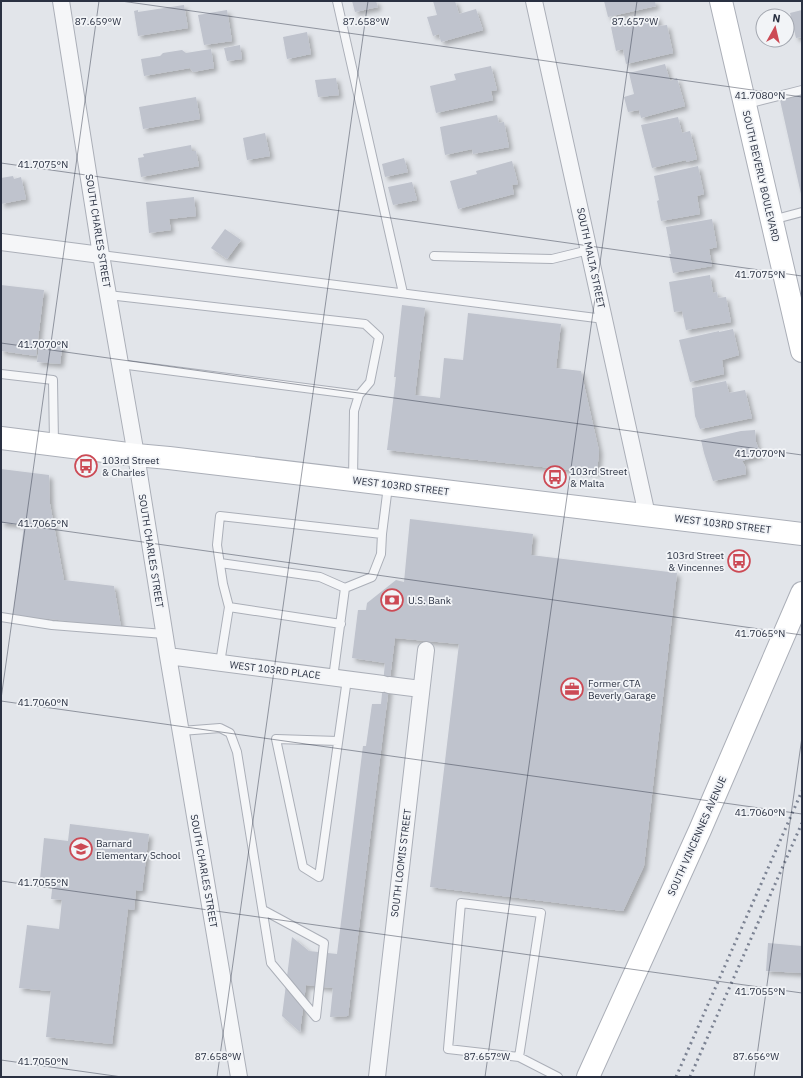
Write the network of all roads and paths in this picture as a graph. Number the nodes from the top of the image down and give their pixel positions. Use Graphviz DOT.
graph roads {
  1 [pos="61,1"];
  2 [pos="337,1"];
  3 [pos="534,1"];
  4 [pos="720,1"];
  5 [pos="802,90"];
  6 [pos="744,104"];
  7 [pos="802,212"];
  8 [pos="771,220"];
  9 [pos="1,242"];
  10 [pos="589,250"];
  11 [pos="101,255"];
  12 [pos="434,256"];
  13 [pos="403,293"];
  14 [pos="108,295"];
  15 [pos="604,319"];
  16 [pos="802,351"];
  17 [pos="120,364"];
  18 [pos="1,374"];
  19 [pos="359,395"];
  20 [pos="1,438"];
  21 [pos="54,445"];
  22 [pos="136,455"];
  23 [pos="353,481"];
  24 [pos="389,485"];
  25 [pos="647,515"];
  26 [pos="382,534"];
  27 [pos="802,534"];
  28 [pos="220,563"];
  29 [pos="345,588"];
  30 [pos="802,593"];
  31 [pos="229,607"];
  32 [pos="1,617"];
  33 [pos="340,624"];
  34 [pos="164,634"];
  35 [pos="426,650"];
  36 [pos="168,656"];
  37 [pos="220,663"];
  38 [pos="340,679"];
  39 [pos="421,690"];
  40 [pos="181,731"];
  41 [pos="338,740"];
  42 [pos="263,910"];
  43 [pos="519,1057"];
  44 [pos="239,1077"];
  45 [pos="377,1077"];
  46 [pos="558,1077"];
  47 [pos="588,1077"];
  1 -- 11 [label="street, SOUTH CHARLES STREET"];
  2 -- 13 [label="lane"];
  3 -- 10 [label="street, SOUTH MALTA STREET"];
  4 -- 6 [label="main road, SOUTH BEVERLY BOULEVARD"];
  5 -- 6 [label="lane"];
  6 -- 8 [label="main road, SOUTH BEVERLY BOULEVARD"];
  7 -- 8 [label="lane"];
  8 -- 16 [label="main road, SOUTH BEVERLY BOULEVARD"];
  9 -- 11 [label="street"];
  10 -- 12 [label="lane"];
  10 -- 15 [label="street, SOUTH MALTA STREET"];
  11 -- 13 [label="lane"];
  11 -- 14 [label="street, SOUTH CHARLES STREET"];
  13 -- 15 [label="lane"];
  14 -- 17 [label="street, SOUTH CHARLES STREET"];
  14 -- 19 [label="lane"];
  15 -- 25 [label="street, SOUTH MALTA STREET"];
  17 -- 19 [label="lane"];
  17 -- 22 [label="street, SOUTH CHARLES STREET"];
  18 -- 21 [label="lane"];
  19 -- 23 [label="lane"];
  20 -- 21 [label="main road, WEST 103RD STREET"];
  21 -- 22 [label="main road, WEST 103RD STREET"];
  22 -- 23 [label="main road, WEST 103RD STREET"];
  22 -- 34 [label="street, SOUTH CHARLES STREET"];
  23 -- 24 [label="main road, WEST 103RD STREET"];
  24 -- 25 [label="main road, WEST 103RD STREET"];
  24 -- 26 [label="lane"];
  25 -- 27 [label="main road, WEST 103RD STREET"];
  26 -- 28 [label="lane"];
  26 -- 29 [label="lane"];
  28 -- 29 [label="lane"];
  28 -- 31 [label="lane"];
  29 -- 33 [label="lane"];
  30 -- 47 [label="main road, SOUTH VINCENNES AVENUE"];
  31 -- 33 [label="lane"];
  31 -- 37 [label="lane"];
  32 -- 34 [label="lane"];
  33 -- 38 [label="lane"];
  34 -- 36 [label="street, SOUTH CHARLES STREET"];
  35 -- 39 [label="street, SOUTH LOOMIS STREET"];
  36 -- 37 [label="street, WEST 103RD PLACE"];
  36 -- 40 [label="street, SOUTH CHARLES STREET"];
  37 -- 38 [label="street, WEST 103RD PLACE"];
  38 -- 39 [label="street, WEST 103RD PLACE"];
  38 -- 41 [label="lane"];
  39 -- 45 [label="street, SOUTH LOOMIS STREET"];
  40 -- 42 [label="lane"];
  40 -- 44 [label="street, SOUTH CHARLES STREET"];
  41 -- 41 [label="lane"];
  42 -- 42 [label="lane"];
  43 -- 43 [label="lane"];
  43 -- 46 [label="lane"];
}
